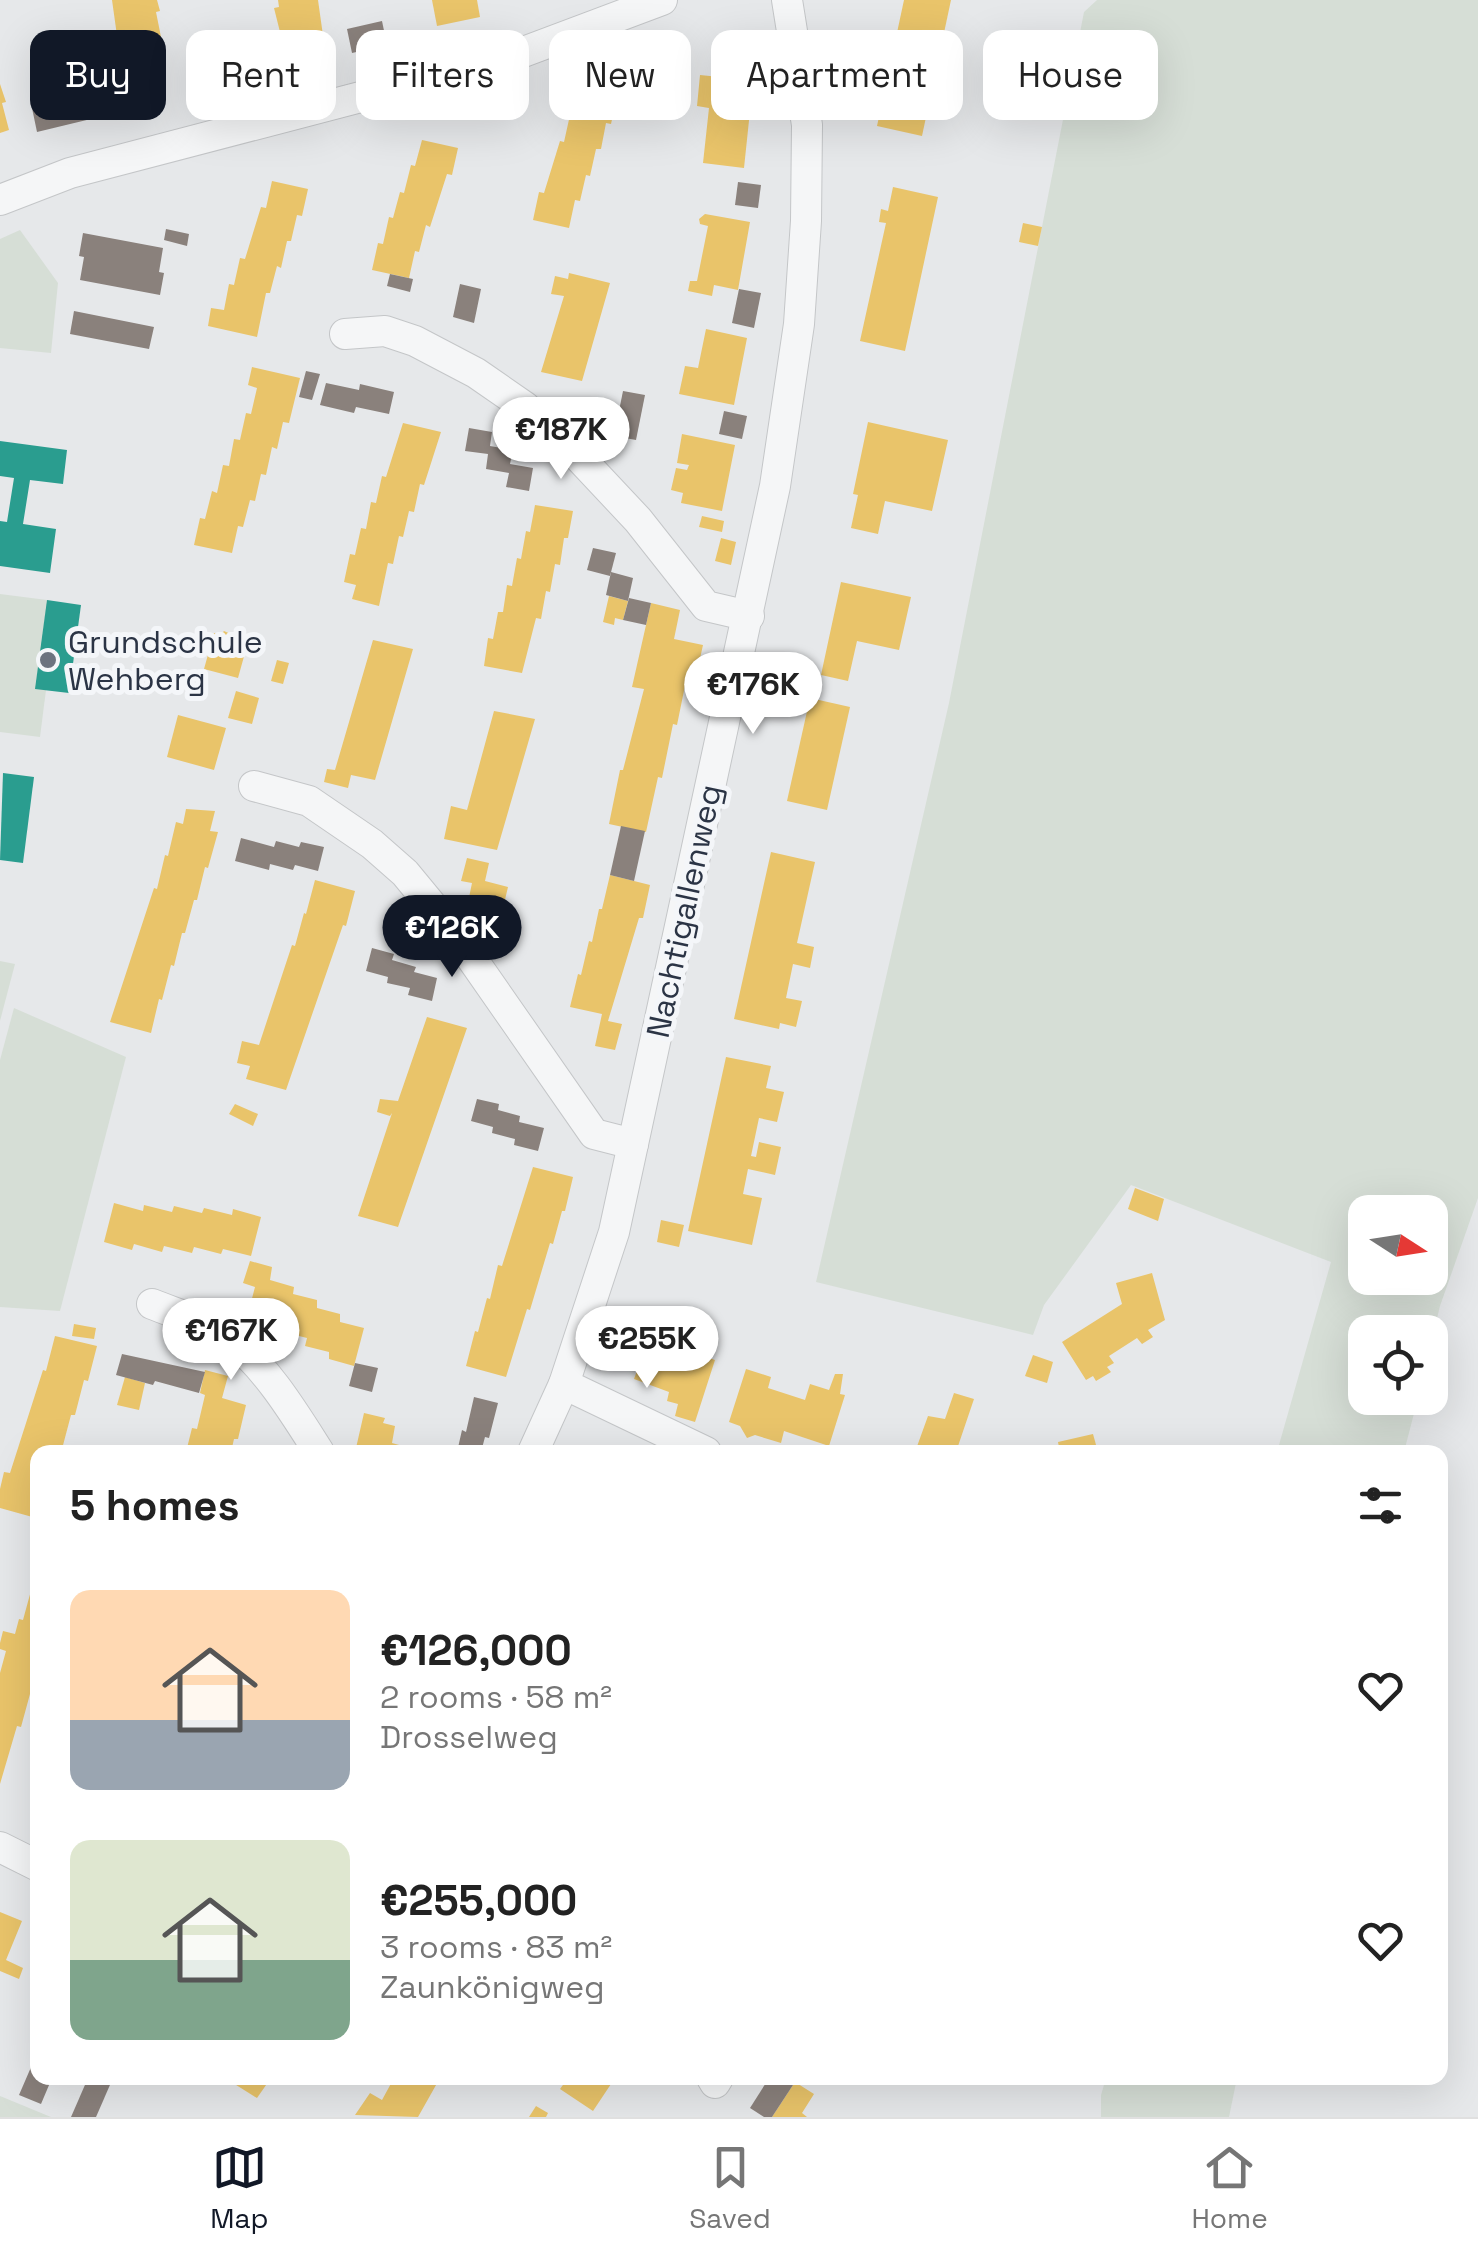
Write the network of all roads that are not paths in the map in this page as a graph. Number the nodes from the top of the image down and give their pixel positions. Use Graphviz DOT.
graph roads {
  1 [pos="662,0"];
  2 [pos="788,0"];
  3 [pos="0,200"];
  4 [pos="345,334"];
  5 [pos="749,616"];
  6 [pos="254,786"];
  7 [pos="634,1144"];
  8 [pos="152,1304"];
  9 [pos="564,1384"];
  10 [pos="314,1445"];
  11 [pos="535,1445"];
  12 [pos="691,1445"];
  13 [pos="0,1847"];
  14 [pos="30,1862"];
  1 -- 3 [label="street"];
  2 -- 5 [label="street, Nachtigallenweg"];
  4 -- 5 [label="street"];
  5 -- 7 [label="street, Nachtigallenweg"];
  6 -- 7 [label="street"];
  7 -- 9 [label="street, Nachtigallenweg"];
  8 -- 10 [label="street"];
  9 -- 11 [label="street, Nachtigallenweg"];
  9 -- 12 [label="street"];
  13 -- 14 [label="street"];
}
